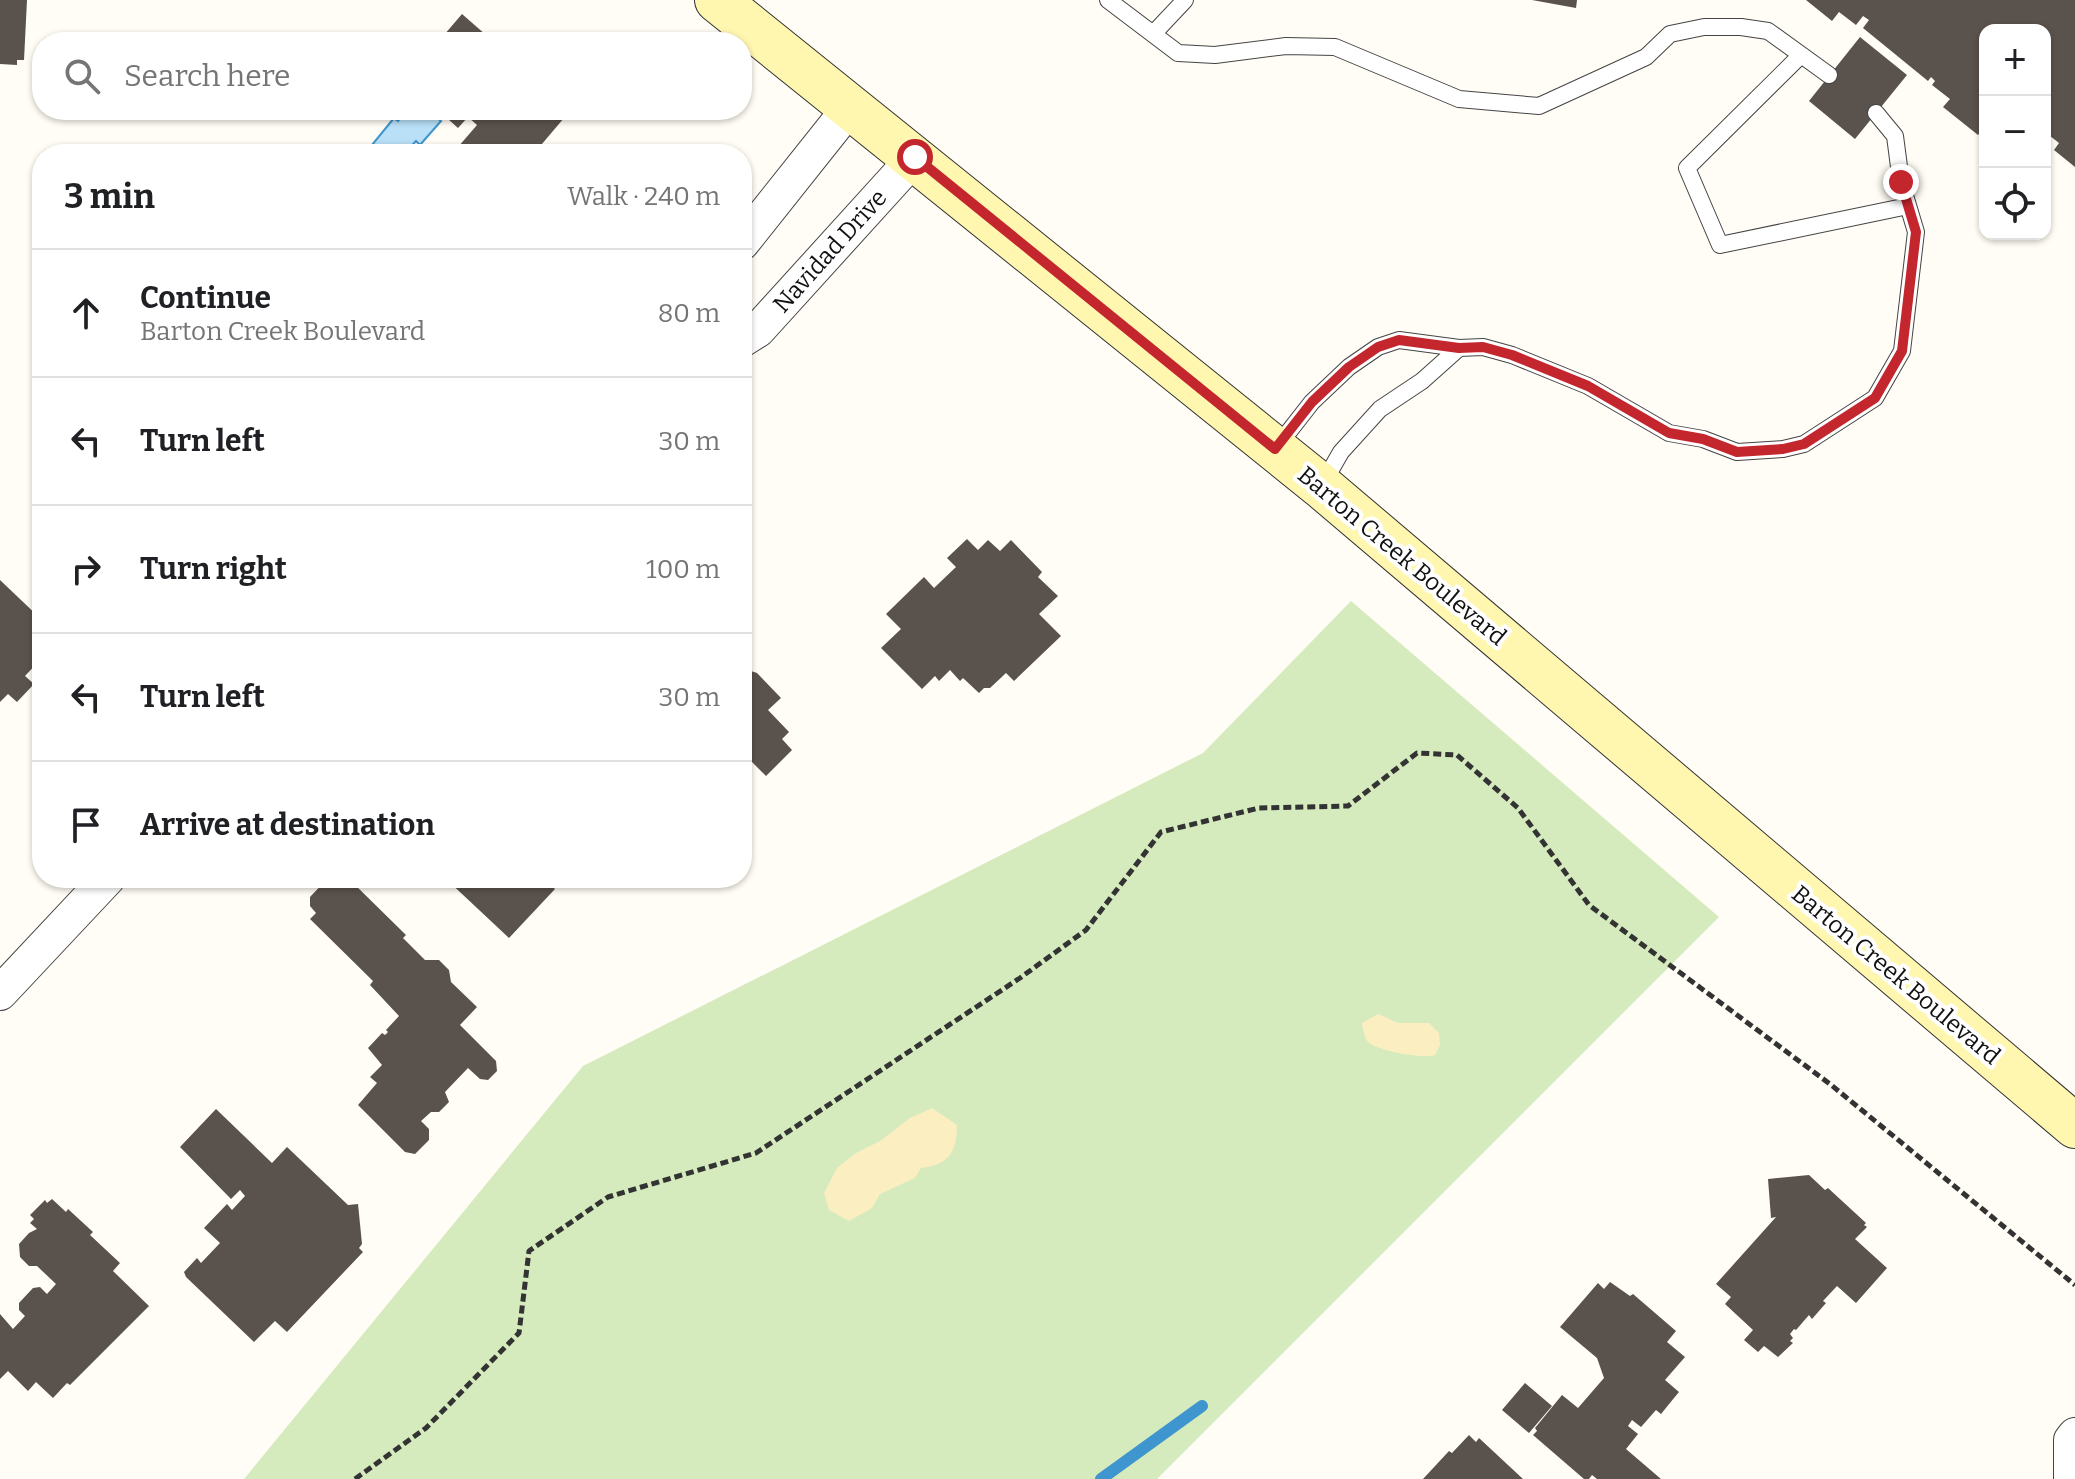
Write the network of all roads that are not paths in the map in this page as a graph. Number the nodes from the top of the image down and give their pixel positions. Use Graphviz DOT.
graph roads {
  1 [pos="717,0"];
  2 [pos="1108,0"];
  3 [pos="1185,0"];
  4 [pos="1153,34"];
  5 [pos="1801,55"];
  6 [pos="1829,75"];
  7 [pos="851,106"];
  8 [pos="1876,113"];
  9 [pos="915,157"];
  10 [pos="1908,206"];
  11 [pos="752,230"];
  12 [pos="752,334"];
  13 [pos="1459,348"];
  14 [pos="1275,449"];
  15 [pos="1321,486"];
  16 [pos="99,888"];
  17 [pos="0,993"];
  18 [pos="2075,1126"];
  19 [pos="2075,1435"];
  20 [pos="2071,1479"];
  1 -- 7 [label="street, Barton Creek Boulevard"];
  2 -- 4 [label="lane"];
  3 -- 4 [label="lane"];
  4 -- 5 [label="lane"];
  5 -- 6 [label="lane"];
  5 -- 10 [label="lane"];
  7 -- 9 [label="street, Barton Creek Boulevard"];
  7 -- 11 [label="street"];
  8 -- 10 [label="lane"];
  9 -- 12 [label="street, Navidad Drive"];
  9 -- 14 [label="street, Barton Creek Boulevard"];
  10 -- 13 [label="lane"];
  13 -- 14 [label="lane"];
  13 -- 15 [label="lane"];
  14 -- 15 [label="street, Barton Creek Boulevard"];
  15 -- 18 [label="street, Barton Creek Boulevard"];
  16 -- 17 [label="street"];
  19 -- 20 [label="street"];
}
